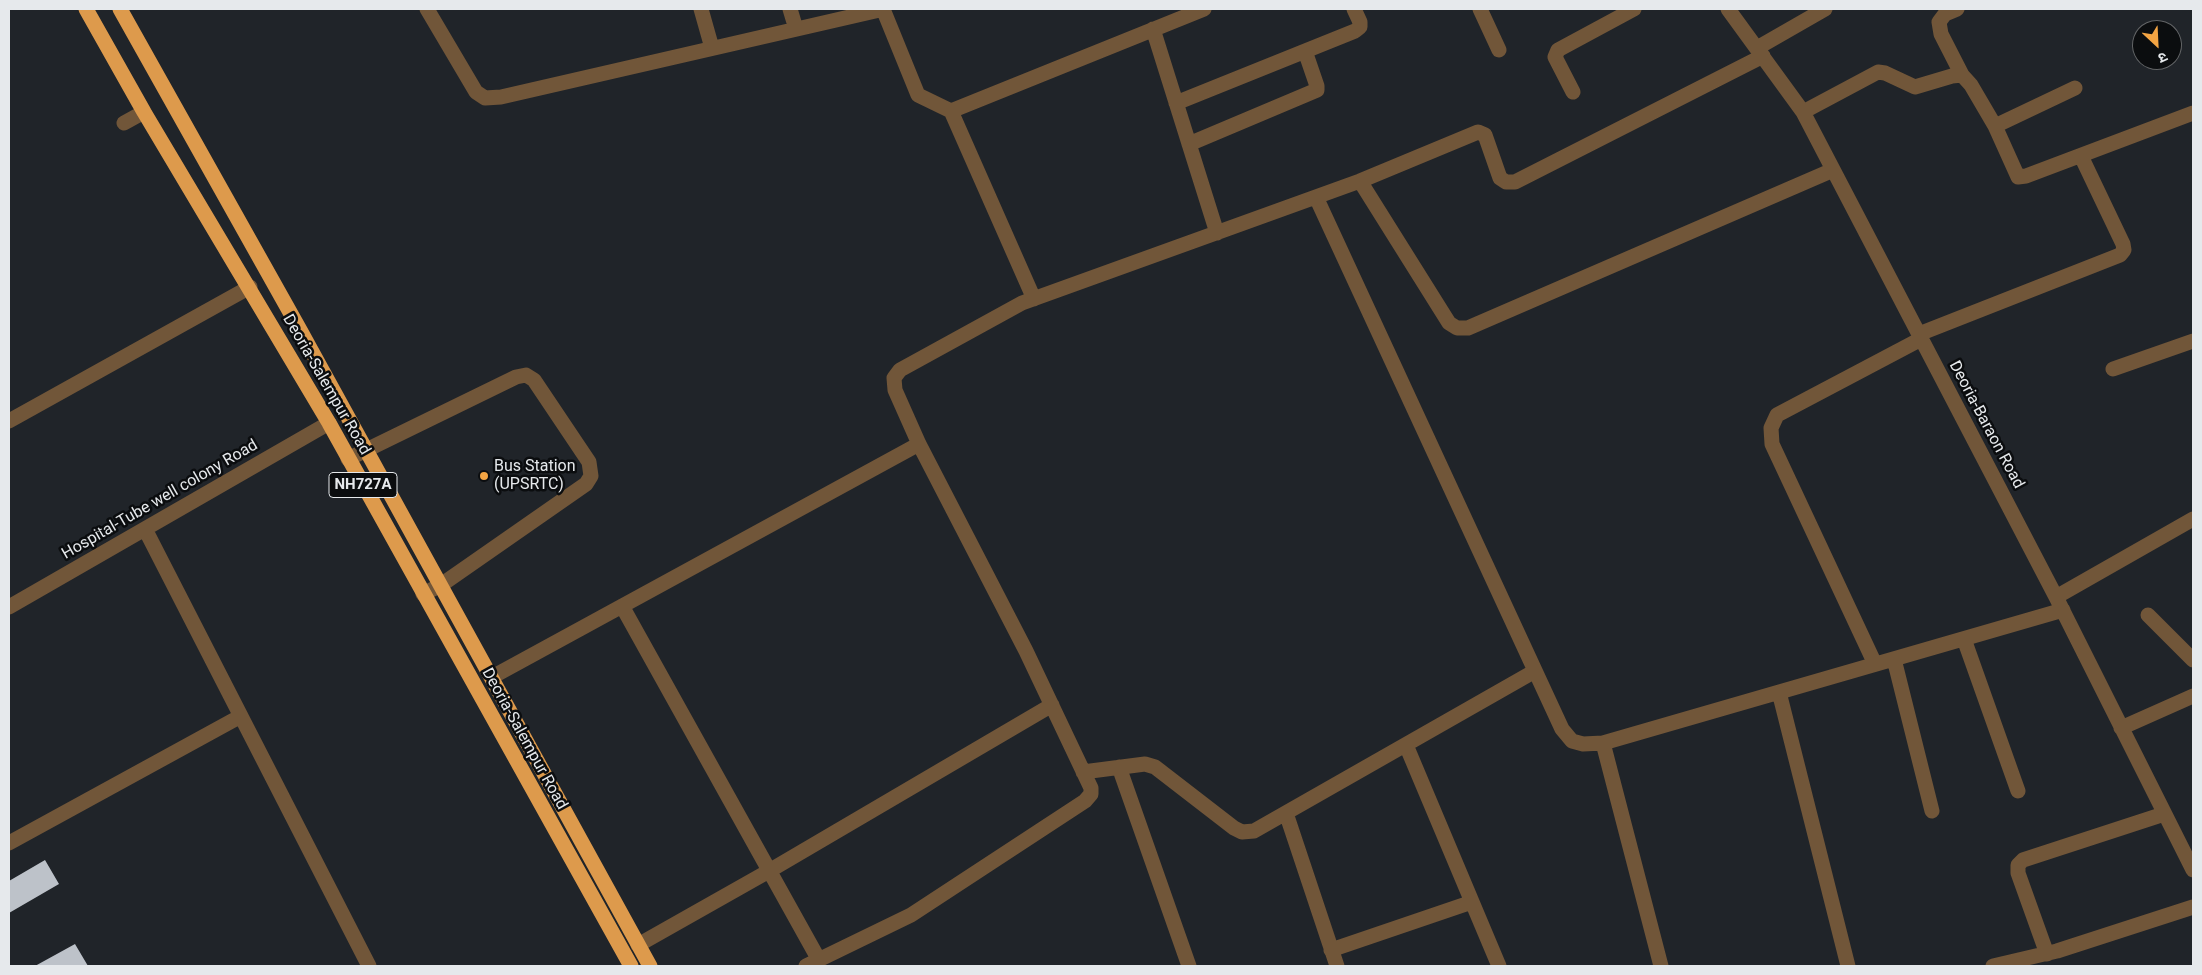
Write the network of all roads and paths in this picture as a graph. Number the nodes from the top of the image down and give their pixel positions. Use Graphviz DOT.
graph roads {
  1 [pos="86,9"];
  2 [pos="120,9"];
  3 [pos="427,9"];
  4 [pos="701,9"];
  5 [pos="790,9"];
  6 [pos="883,9"];
  7 [pos="1204,9"];
  8 [pos="1354,9"];
  9 [pos="1480,9"];
  10 [pos="1634,9"];
  11 [pos="1728,9"];
  12 [pos="1825,9"];
  13 [pos="1957,9"];
  14 [pos="796,29"];
  15 [pos="1154,29"];
  16 [pos="712,48"];
  17 [pos="1498,50"];
  18 [pos="1305,52"];
  19 [pos="1760,52"];
  20 [pos="1962,76"];
  21 [pos="2075,88"];
  22 [pos="1573,92"];
  23 [pos="1176,103"];
  24 [pos="144,112"];
  25 [pos="951,112"];
  26 [pos="1803,112"];
  27 [pos="2193,113"];
  28 [pos="124,123"];
  29 [pos="1995,126"];
  30 [pos="1189,144"];
  31 [pos="2081,156"];
  32 [pos="1833,170"];
  33 [pos="1360,181"];
  34 [pos="1316,197"];
  35 [pos="1217,233"];
  36 [pos="250,287"];
  37 [pos="1034,299"];
  38 [pos="1920,337"];
  39 [pos="2193,341"];
  40 [pos="2113,369"];
  41 [pos="9,421"];
  42 [pos="329,423"];
  43 [pos="919,444"];
  44 [pos="367,451"];
  45 [pos="348,459"];
  46 [pos="2193,519"];
  47 [pos="145,529"];
  48 [pos="441,585"];
  49 [pos="423,594"];
  50 [pos="2059,604"];
  51 [pos="622,606"];
  52 [pos="9,607"];
  53 [pos="2148,615"];
  54 [pos="1964,639"];
  55 [pos="2192,656"];
  56 [pos="1894,659"];
  57 [pos="1875,664"];
  58 [pos="1536,671"];
  59 [pos="492,677"];
  60 [pos="1779,692"];
  61 [pos="2193,696"];
  62 [pos="1052,706"];
  63 [pos="241,716"];
  64 [pos="2121,728"];
  65 [pos="1603,743"];
  66 [pos="1406,745"];
  67 [pos="1119,767"];
  68 [pos="1083,772"];
  69 [pos="2018,790"];
  70 [pos="1932,811"];
  71 [pos="1286,813"];
  72 [pos="2164,814"];
  73 [pos="9,843"];
  74 [pos="2193,870"];
  75 [pos="769,871"];
  76 [pos="1472,902"];
  77 [pos="2193,906"];
  78 [pos="638,945"];
  79 [pos="1331,950"];
  80 [pos="2043,959"];
  81 [pos="813,963"];
  82 [pos="369,966"];
  83 [pos="631,966"];
  84 [pos="650,966"];
  85 [pos="1189,966"];
  86 [pos="1337,966"];
  87 [pos="1498,966"];
  88 [pos="1661,966"];
  89 [pos="1848,966"];
  90 [pos="1993,966"];
  1 -- 24 [label="highway, Deoria-Salempur Road / NH727A"];
  2 -- 44 [label="highway, Deoria-Salempur Road / NH727A"];
  3 -- 16 [label="street"];
  4 -- 16 [label="street"];
  5 -- 14 [label="street"];
  6 -- 14 [label="street"];
  6 -- 25 [label="street"];
  7 -- 15 [label="street"];
  8 -- 18 [label="street"];
  9 -- 17 [label="street"];
  10 -- 22 [label="street"];
  11 -- 19 [label="street, Deoria-Baraon Road"];
  12 -- 19 [label="street"];
  13 -- 20 [label="street"];
  14 -- 16 [label="street"];
  15 -- 23 [label="street"];
  15 -- 25 [label="street"];
  18 -- 23 [label="street"];
  18 -- 30 [label="street"];
  19 -- 26 [label="street, Deoria-Baraon Road"];
  19 -- 33 [label="street"];
  20 -- 26 [label="street"];
  20 -- 29 [label="street"];
  21 -- 29 [label="street"];
  23 -- 30 [label="street"];
  24 -- 28 [label="street"];
  24 -- 36 [label="highway, Deoria-Salempur Road / NH727A"];
  25 -- 37 [label="street"];
  26 -- 32 [label="street, Deoria-Baraon Road"];
  27 -- 31 [label="street"];
  29 -- 31 [label="street"];
  30 -- 35 [label="street"];
  31 -- 38 [label="street"];
  32 -- 33 [label="street"];
  32 -- 38 [label="street, Deoria-Baraon Road"];
  33 -- 34 [label="street"];
  34 -- 35 [label="street"];
  34 -- 58 [label="street"];
  35 -- 37 [label="street"];
  36 -- 41 [label="street"];
  36 -- 42 [label="highway, Deoria-Salempur Road / NH727A"];
  37 -- 43 [label="street"];
  38 -- 50 [label="street, Deoria-Baraon Road"];
  38 -- 57 [label="street"];
  39 -- 40 [label="street"];
  42 -- 45 [label="highway, Deoria-Salempur Road / NH727A"];
  42 -- 47 [label="street, Hospital-Tube well colony Road"];
  43 -- 51 [label="street"];
  43 -- 62 [label="street"];
  44 -- 45 [label="street"];
  44 -- 48 [label="highway, Deoria-Salempur Road / NH727A"];
  44 -- 48 [label="street"];
  45 -- 49 [label="highway, Deoria-Salempur Road / NH727A"];
  46 -- 50 [label="street"];
  47 -- 52 [label="street, Hospital-Tube well colony Road"];
  47 -- 63 [label="street"];
  48 -- 49 [label="street"];
  48 -- 59 [label="highway, Deoria-Salempur Road / NH727A"];
  49 -- 83 [label="highway, Deoria-Salempur Road / NH727A"];
  50 -- 54 [label="street"];
  50 -- 64 [label="street, Deoria-Baraon Road"];
  51 -- 59 [label="street"];
  51 -- 75 [label="street"];
  53 -- 55 [label="street"];
  54 -- 56 [label="street"];
  54 -- 69 [label="street"];
  56 -- 57 [label="street"];
  56 -- 70 [label="street"];
  57 -- 60 [label="street"];
  58 -- 65 [label="street"];
  58 -- 66 [label="street"];
  59 -- 78 [label="highway, Deoria-Salempur Road / NH727A"];
  60 -- 65 [label="street"];
  60 -- 89 [label="street"];
  61 -- 64 [label="street"];
  62 -- 68 [label="street"];
  62 -- 75 [label="street"];
  63 -- 73 [label="street"];
  63 -- 82 [label="street"];
  64 -- 72 [label="street, Deoria-Baraon Road"];
  65 -- 88 [label="street"];
  66 -- 71 [label="street"];
  66 -- 76 [label="street"];
  67 -- 68 [label="street"];
  67 -- 71 [label="street"];
  67 -- 85 [label="street"];
  68 -- 81 [label="street"];
  71 -- 79 [label="street"];
  72 -- 74 [label="street, Deoria-Baraon Road"];
  72 -- 80 [label="street"];
  75 -- 78 [label="street"];
  75 -- 81 [label="street"];
  76 -- 79 [label="street"];
  76 -- 87 [label="street"];
  77 -- 80 [label="street"];
  78 -- 84 [label="highway, Deoria-Salempur Road / NH727A"];
  79 -- 86 [label="street"];
  80 -- 90 [label="street"];
}
